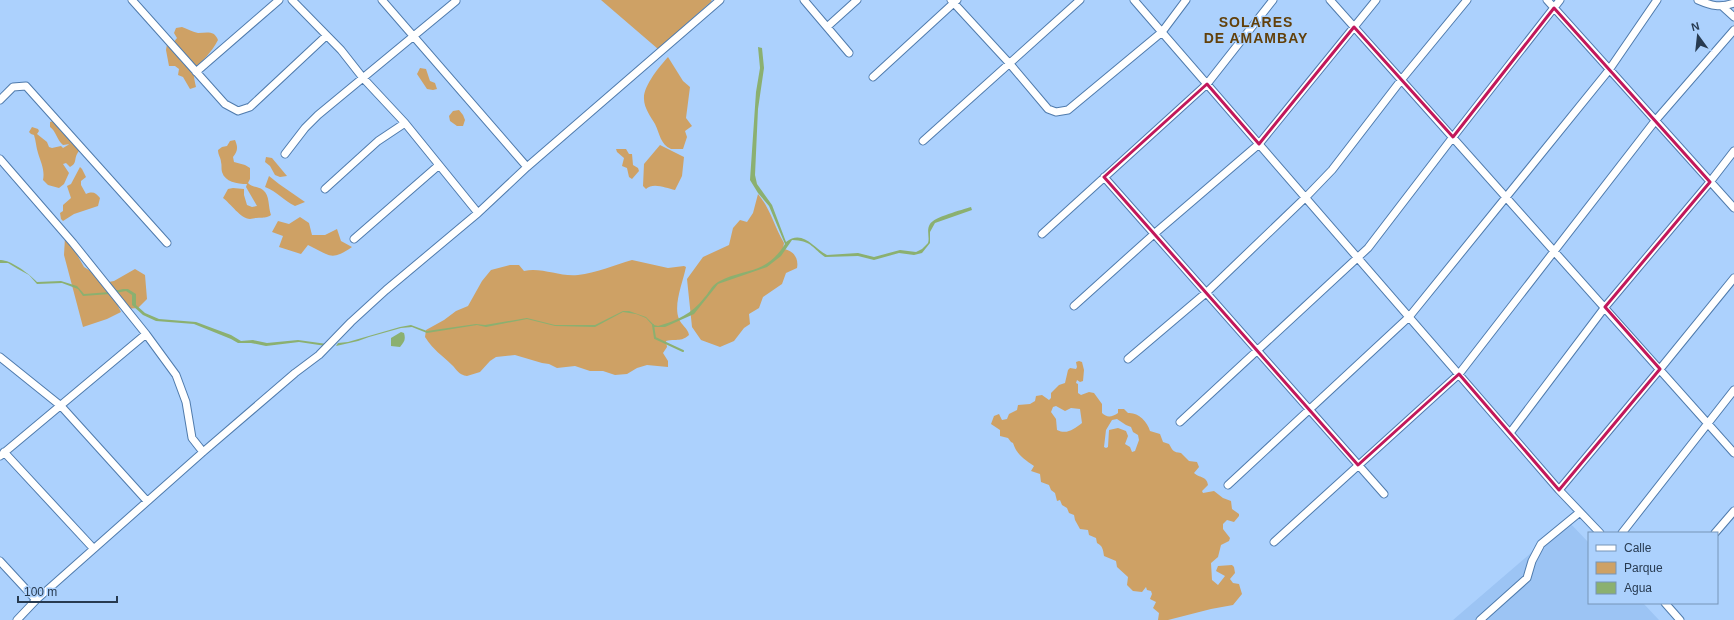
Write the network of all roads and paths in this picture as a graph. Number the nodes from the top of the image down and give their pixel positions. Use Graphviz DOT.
graph roads {
  1 [pos="132,0"];
  2 [pos="279,0"];
  3 [pos="292,0"];
  4 [pos="382,0"];
  5 [pos="720,0"];
  6 [pos="804,0"];
  7 [pos="857,0"];
  8 [pos="1080,0"];
  9 [pos="1134,0"];
  10 [pos="1186,0"];
  11 [pos="1273,0"];
  12 [pos="1330,0"];
  13 [pos="1376,0"];
  14 [pos="1467,0"];
  15 [pos="1546,0"];
  16 [pos="1560,0"];
  17 [pos="1657,0"];
  18 [pos="1698,0"];
  19 [pos="954,1"];
  20 [pos="456,2"];
  21 [pos="1734,3"];
  22 [pos="1723,7"];
  23 [pos="1554,8"];
  24 [pos="1734,17"];
  25 [pos="827,27"];
  26 [pos="1354,27"];
  27 [pos="1734,30"];
  28 [pos="1162,32"];
  29 [pos="326,36"];
  30 [pos="414,36"];
  31 [pos="849,53"];
  32 [pos="1010,64"];
  33 [pos="1609,70"];
  34 [pos="196,72"];
  35 [pos="873,77"];
  36 [pos="363,78"];
  37 [pos="1402,79"];
  38 [pos="1207,84"];
  39 [pos="0,100"];
  40 [pos="1655,121"];
  41 [pos="405,123"];
  42 [pos="1453,137"];
  43 [pos="923,141"];
  44 [pos="1259,144"];
  45 [pos="1734,151"];
  46 [pos="285,154"];
  47 [pos="0,160"];
  48 [pos="439,165"];
  49 [pos="527,167"];
  50 [pos="1104,177"];
  51 [pos="1710,182"];
  52 [pos="325,189"];
  53 [pos="1306,197"];
  54 [pos="1506,197"];
  55 [pos="1734,208"];
  56 [pos="478,213"];
  57 [pos="1042,234"];
  58 [pos="1154,234"];
  59 [pos="354,239"];
  60 [pos="167,243"];
  61 [pos="1554,251"];
  62 [pos="1358,258"];
  63 [pos="1734,278"];
  64 [pos="1206,293"];
  65 [pos="1074,306"];
  66 [pos="1605,307"];
  67 [pos="1409,317"];
  68 [pos="146,334"];
  69 [pos="1257,351"];
  70 [pos="0,357"];
  71 [pos="1128,359"];
  72 [pos="1660,369"];
  73 [pos="1459,374"];
  74 [pos="1734,390"];
  75 [pos="61,406"];
  76 [pos="1309,409"];
  77 [pos="1180,422"];
  78 [pos="1708,423"];
  79 [pos="1510,433"];
  80 [pos="203,452"];
  81 [pos="1734,453"];
  82 [pos="2,454"];
  83 [pos="1358,465"];
  84 [pos="1228,485"];
  85 [pos="1559,490"];
  86 [pos="1384,494"];
  87 [pos="147,501"];
  88 [pos="1734,511"];
  89 [pos="1580,512"];
  90 [pos="1599,532"];
  91 [pos="1623,532"];
  92 [pos="1716,532"];
  93 [pos="1274,542"];
  94 [pos="94,548"];
  95 [pos="0,561"];
  96 [pos="36,600"];
  97 [pos="1666,604"];
  98 [pos="17,620"];
  99 [pos="1480,620"];
  100 [pos="1680,620"];
  1 -- 34 [label="street"];
  2 -- 34 [label="street"];
  3 -- 29 [label="street"];
  4 -- 30 [label="street"];
  5 -- 49 [label="street"];
  6 -- 25 [label="street"];
  7 -- 25 [label="street"];
  8 -- 32 [label="street"];
  9 -- 28 [label="street"];
  10 -- 28 [label="street"];
  11 -- 38 [label="street"];
  12 -- 26 [label="street"];
  13 -- 26 [label="street"];
  14 -- 37 [label="street"];
  15 -- 23 [label="street"];
  16 -- 23 [label="street"];
  17 -- 33 [label="street"];
  18 -- 22 [label="street"];
  19 -- 32 [label="street"];
  19 -- 35 [label="street"];
  20 -- 30 [label="street"];
  21 -- 22 [label="street"];
  22 -- 24 [label="street"];
  23 -- 33 [label="street"];
  23 -- 42 [label="street"];
  25 -- 31 [label="street"];
  26 -- 37 [label="street"];
  26 -- 44 [label="street"];
  27 -- 40 [label="street"];
  28 -- 32 [label="street"];
  28 -- 38 [label="street"];
  29 -- 34 [label="street"];
  29 -- 36 [label="street"];
  30 -- 36 [label="street"];
  30 -- 49 [label="street"];
  32 -- 43 [label="street"];
  33 -- 40 [label="street"];
  33 -- 54 [label="street"];
  36 -- 41 [label="street"];
  36 -- 46 [label="street"];
  37 -- 42 [label="street"];
  37 -- 53 [label="street"];
  38 -- 44 [label="street"];
  38 -- 50 [label="street"];
  39 -- 60 [label="street"];
  40 -- 51 [label="street"];
  40 -- 61 [label="street"];
  41 -- 48 [label="street"];
  41 -- 52 [label="street"];
  42 -- 54 [label="street"];
  42 -- 62 [label="street"];
  44 -- 53 [label="street"];
  44 -- 58 [label="street"];
  45 -- 51 [label="street"];
  47 -- 68 [label="street"];
  48 -- 56 [label="street"];
  48 -- 59 [label="street"];
  49 -- 56 [label="street"];
  50 -- 57 [label="street"];
  50 -- 58 [label="street"];
  51 -- 55 [label="street"];
  51 -- 66 [label="street"];
  53 -- 62 [label="street"];
  53 -- 64 [label="street"];
  54 -- 61 [label="street"];
  54 -- 67 [label="street"];
  56 -- 80 [label="street"];
  58 -- 64 [label="street"];
  58 -- 65 [label="street"];
  61 -- 66 [label="street"];
  61 -- 73 [label="street"];
  62 -- 67 [label="street"];
  62 -- 69 [label="street"];
  63 -- 72 [label="street"];
  64 -- 69 [label="street"];
  64 -- 71 [label="street"];
  66 -- 72 [label="street"];
  66 -- 79 [label="street"];
  67 -- 73 [label="street"];
  67 -- 76 [label="street"];
  68 -- 75 [label="street"];
  68 -- 80 [label="street"];
  69 -- 76 [label="street"];
  69 -- 77 [label="street"];
  70 -- 75 [label="street"];
  72 -- 78 [label="street"];
  72 -- 85 [label="street"];
  73 -- 79 [label="street"];
  73 -- 83 [label="street"];
  74 -- 78 [label="street"];
  75 -- 82 [label="street"];
  75 -- 87 [label="street"];
  76 -- 83 [label="street"];
  76 -- 84 [label="street"];
  78 -- 81 [label="street"];
  78 -- 91 [label="street"];
  79 -- 85 [label="street"];
  80 -- 87 [label="street"];
  82 -- 94 [label="street"];
  83 -- 86 [label="street"];
  83 -- 93 [label="street"];
  85 -- 89 [label="street"];
  87 -- 94 [label="street"];
  88 -- 92 [label="street"];
  89 -- 90 [label="street"];
  89 -- 99 [label="street"];
  94 -- 96 [label="street"];
  95 -- 96 [label="street"];
  96 -- 98 [label="street"];
  97 -- 100 [label="street"];
}
